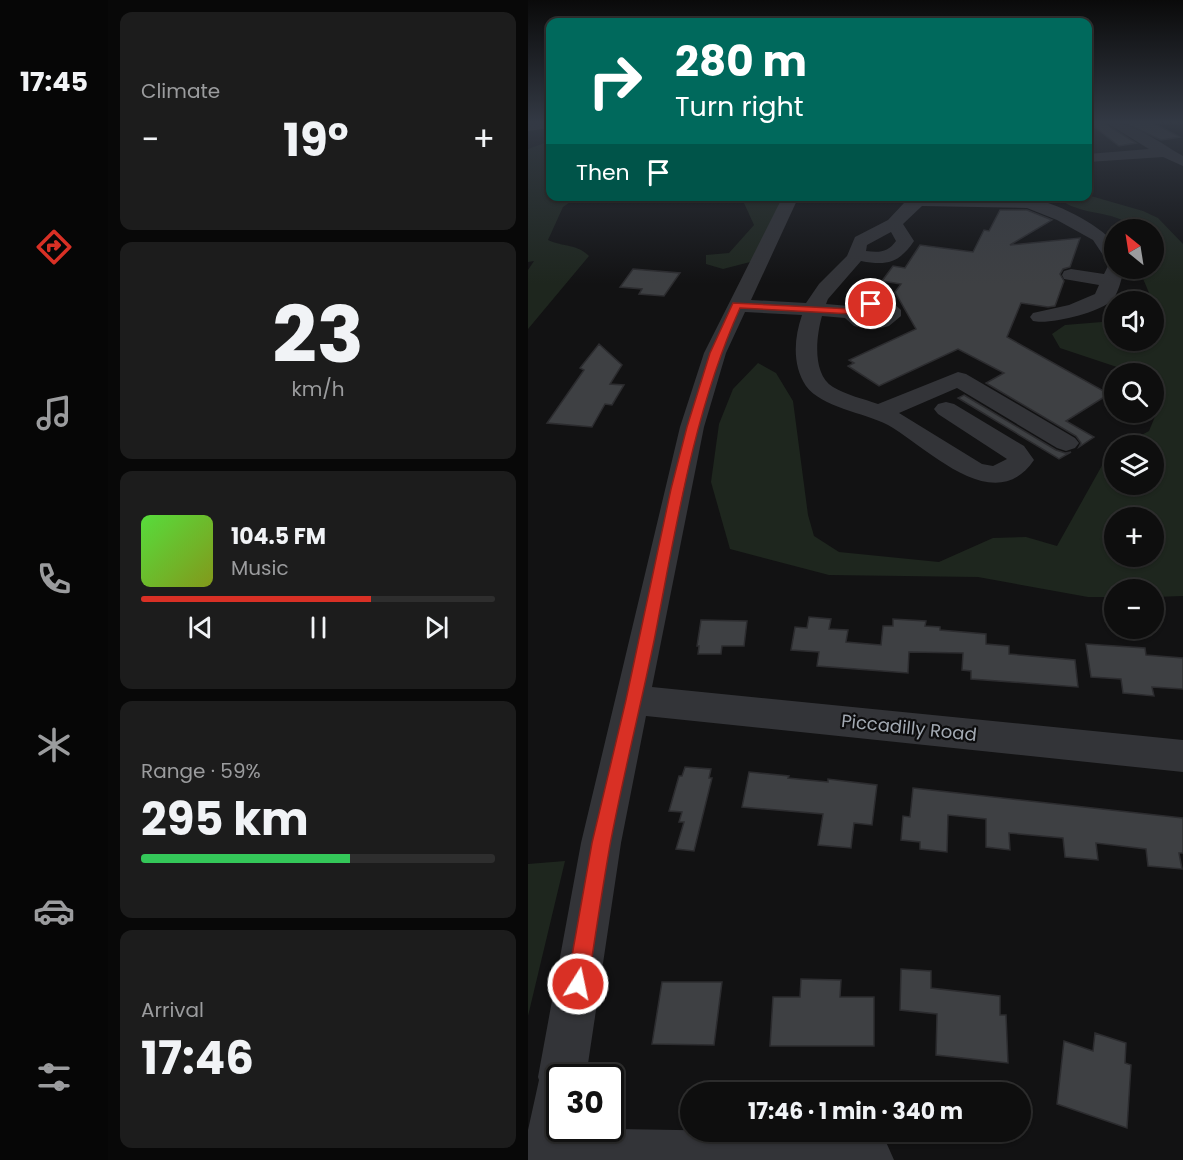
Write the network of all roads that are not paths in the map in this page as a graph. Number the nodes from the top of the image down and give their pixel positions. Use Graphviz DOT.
graph roads {
  1 [pos="788,201"];
  2 [pos="1104,242"];
  3 [pos="1071,275"];
  4 [pos="1104,275"];
  5 [pos="1112,279"];
  6 [pos="1064,299"];
  7 [pos="1095,302"];
  8 [pos="736,305"];
  9 [pos="815,309"];
  10 [pos="853,312"];
  11 [pos="1040,317"];
  12 [pos="946,409"];
  13 [pos="880,412"];
  14 [pos="1066,443"];
  15 [pos="634,700"];
  16 [pos="1183,756"];
  17 [pos="564,1064"];
  18 [pos="551,1142"];
  19 [pos="548,1157"];
  20 [pos="868,1160"];
  1 -- 8 [label="street"];
  2 -- 9 [label="street"];
  3 -- 4 [label="street"];
  5 -- 7 [label="street"];
  6 -- 7 [label="street"];
  7 -- 11 [label="street"];
  8 -- 9 [label="street"];
  8 -- 15 [label="street"];
  9 -- 10 [label="street"];
  9 -- 13 [label="street"];
  12 -- 13 [label="street"];
  13 -- 14 [label="street"];
  15 -- 16 [label="street, Piccadilly Road"];
  15 -- 17 [label="street"];
  18 -- 19 [label="street"];
  19 -- 20 [label="street"];
}
